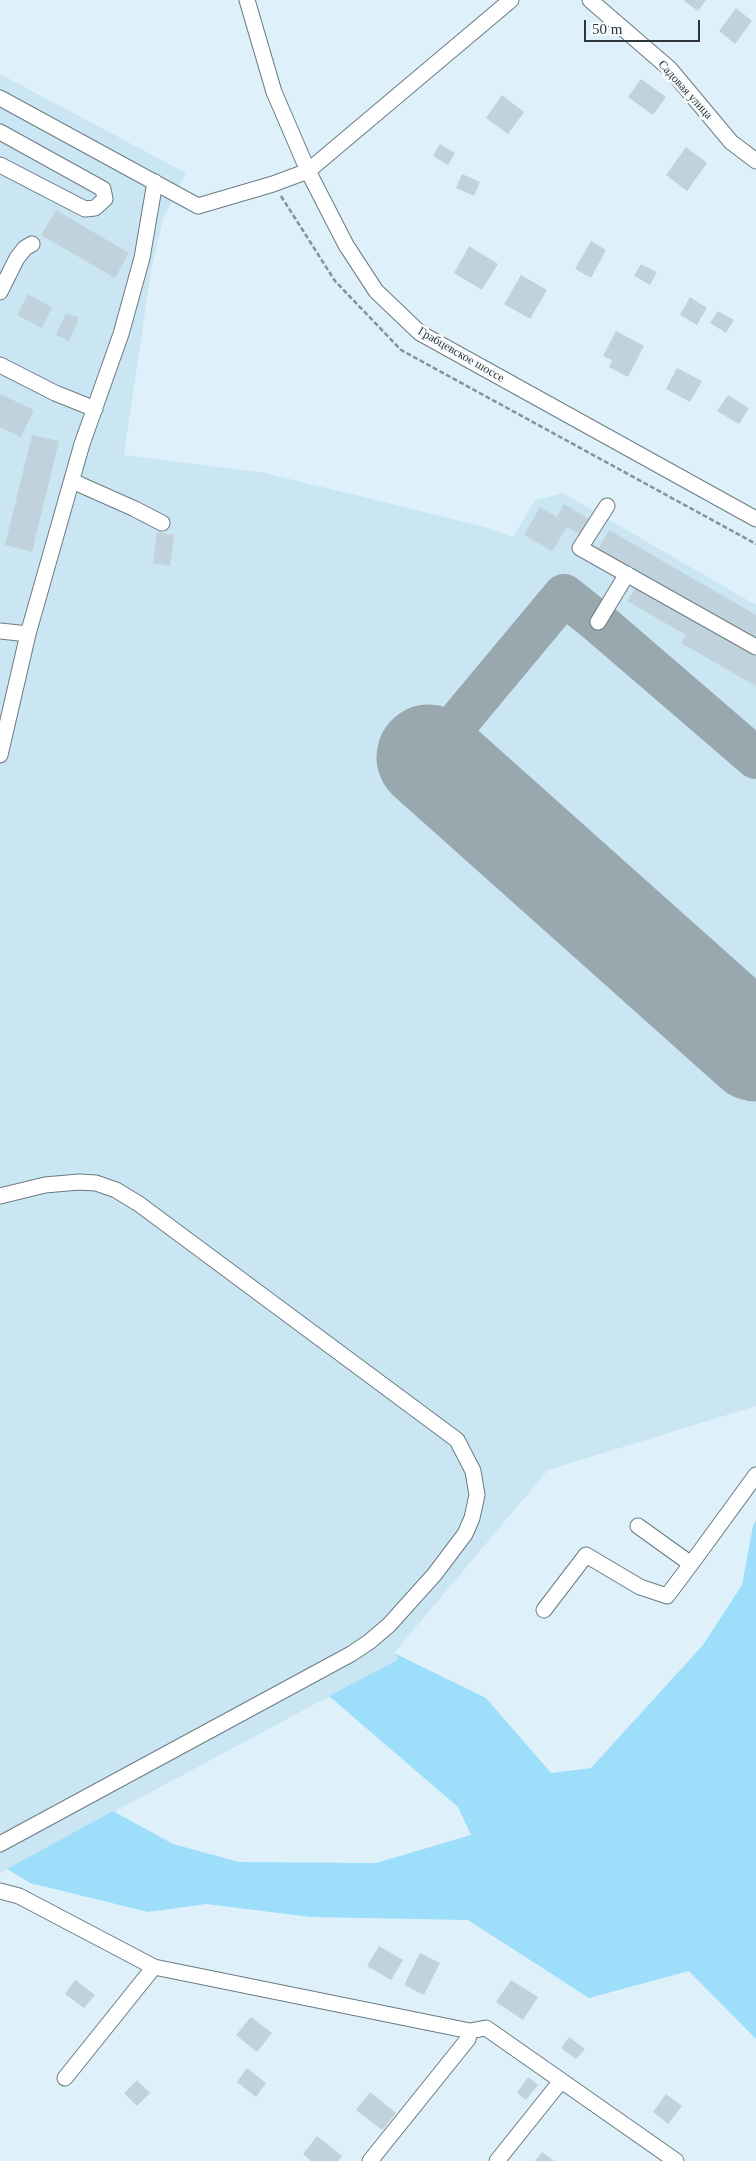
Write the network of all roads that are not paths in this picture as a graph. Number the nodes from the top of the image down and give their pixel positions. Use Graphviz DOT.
graph roads {
  1 [pos="247,0"];
  2 [pos="511,0"];
  3 [pos="590,0"];
  4 [pos="0,98"];
  5 [pos="0,132"];
  6 [pos="756,161"];
  7 [pos="0,165"];
  8 [pos="308,171"];
  9 [pos="155,182"];
  10 [pos="32,244"];
  11 [pos="0,292"];
  12 [pos="0,365"];
  13 [pos="95,409"];
  14 [pos="72,481"];
  15 [pos="607,506"];
  16 [pos="756,519"];
  17 [pos="162,523"];
  18 [pos="627,574"];
  19 [pos="598,622"];
  20 [pos="0,631"];
  21 [pos="28,634"];
  22 [pos="756,647"];
  23 [pos="0,755"];
  24 [pos="0,1196"];
  25 [pos="756,1475"];
  26 [pos="638,1526"];
  27 [pos="691,1564"];
  28 [pos="544,1610"];
  29 [pos="0,1844"];
  30 [pos="0,1891"];
  31 [pos="154,1966"];
  32 [pos="470,2031"];
  33 [pos="65,2078"];
  34 [pos="561,2081"];
  35 [pos="370,2161"];
  36 [pos="497,2161"];
  37 [pos="676,2161"];
  1 -- 8 [label="street, Грабцевское шоссе"];
  2 -- 8 [label="street"];
  3 -- 6 [label="street, Садовая улица"];
  4 -- 9 [label="street"];
  5 -- 7 [label="street"];
  8 -- 9 [label="street"];
  8 -- 16 [label="street, Грабцевское шоссе"];
  9 -- 13 [label="street"];
  10 -- 11 [label="street"];
  12 -- 13 [label="street"];
  13 -- 14 [label="street"];
  14 -- 17 [label="street"];
  14 -- 21 [label="street"];
  15 -- 18 [label="street"];
  18 -- 19 [label="street"];
  18 -- 22 [label="street"];
  20 -- 21 [label="street"];
  21 -- 23 [label="street"];
  24 -- 29 [label="street"];
  25 -- 27 [label="street"];
  26 -- 27 [label="street"];
  27 -- 28 [label="street"];
  30 -- 31 [label="street"];
  31 -- 32 [label="street"];
  31 -- 33 [label="street"];
  32 -- 34 [label="street"];
  32 -- 35 [label="street"];
  34 -- 36 [label="street"];
  34 -- 37 [label="street"];
}
